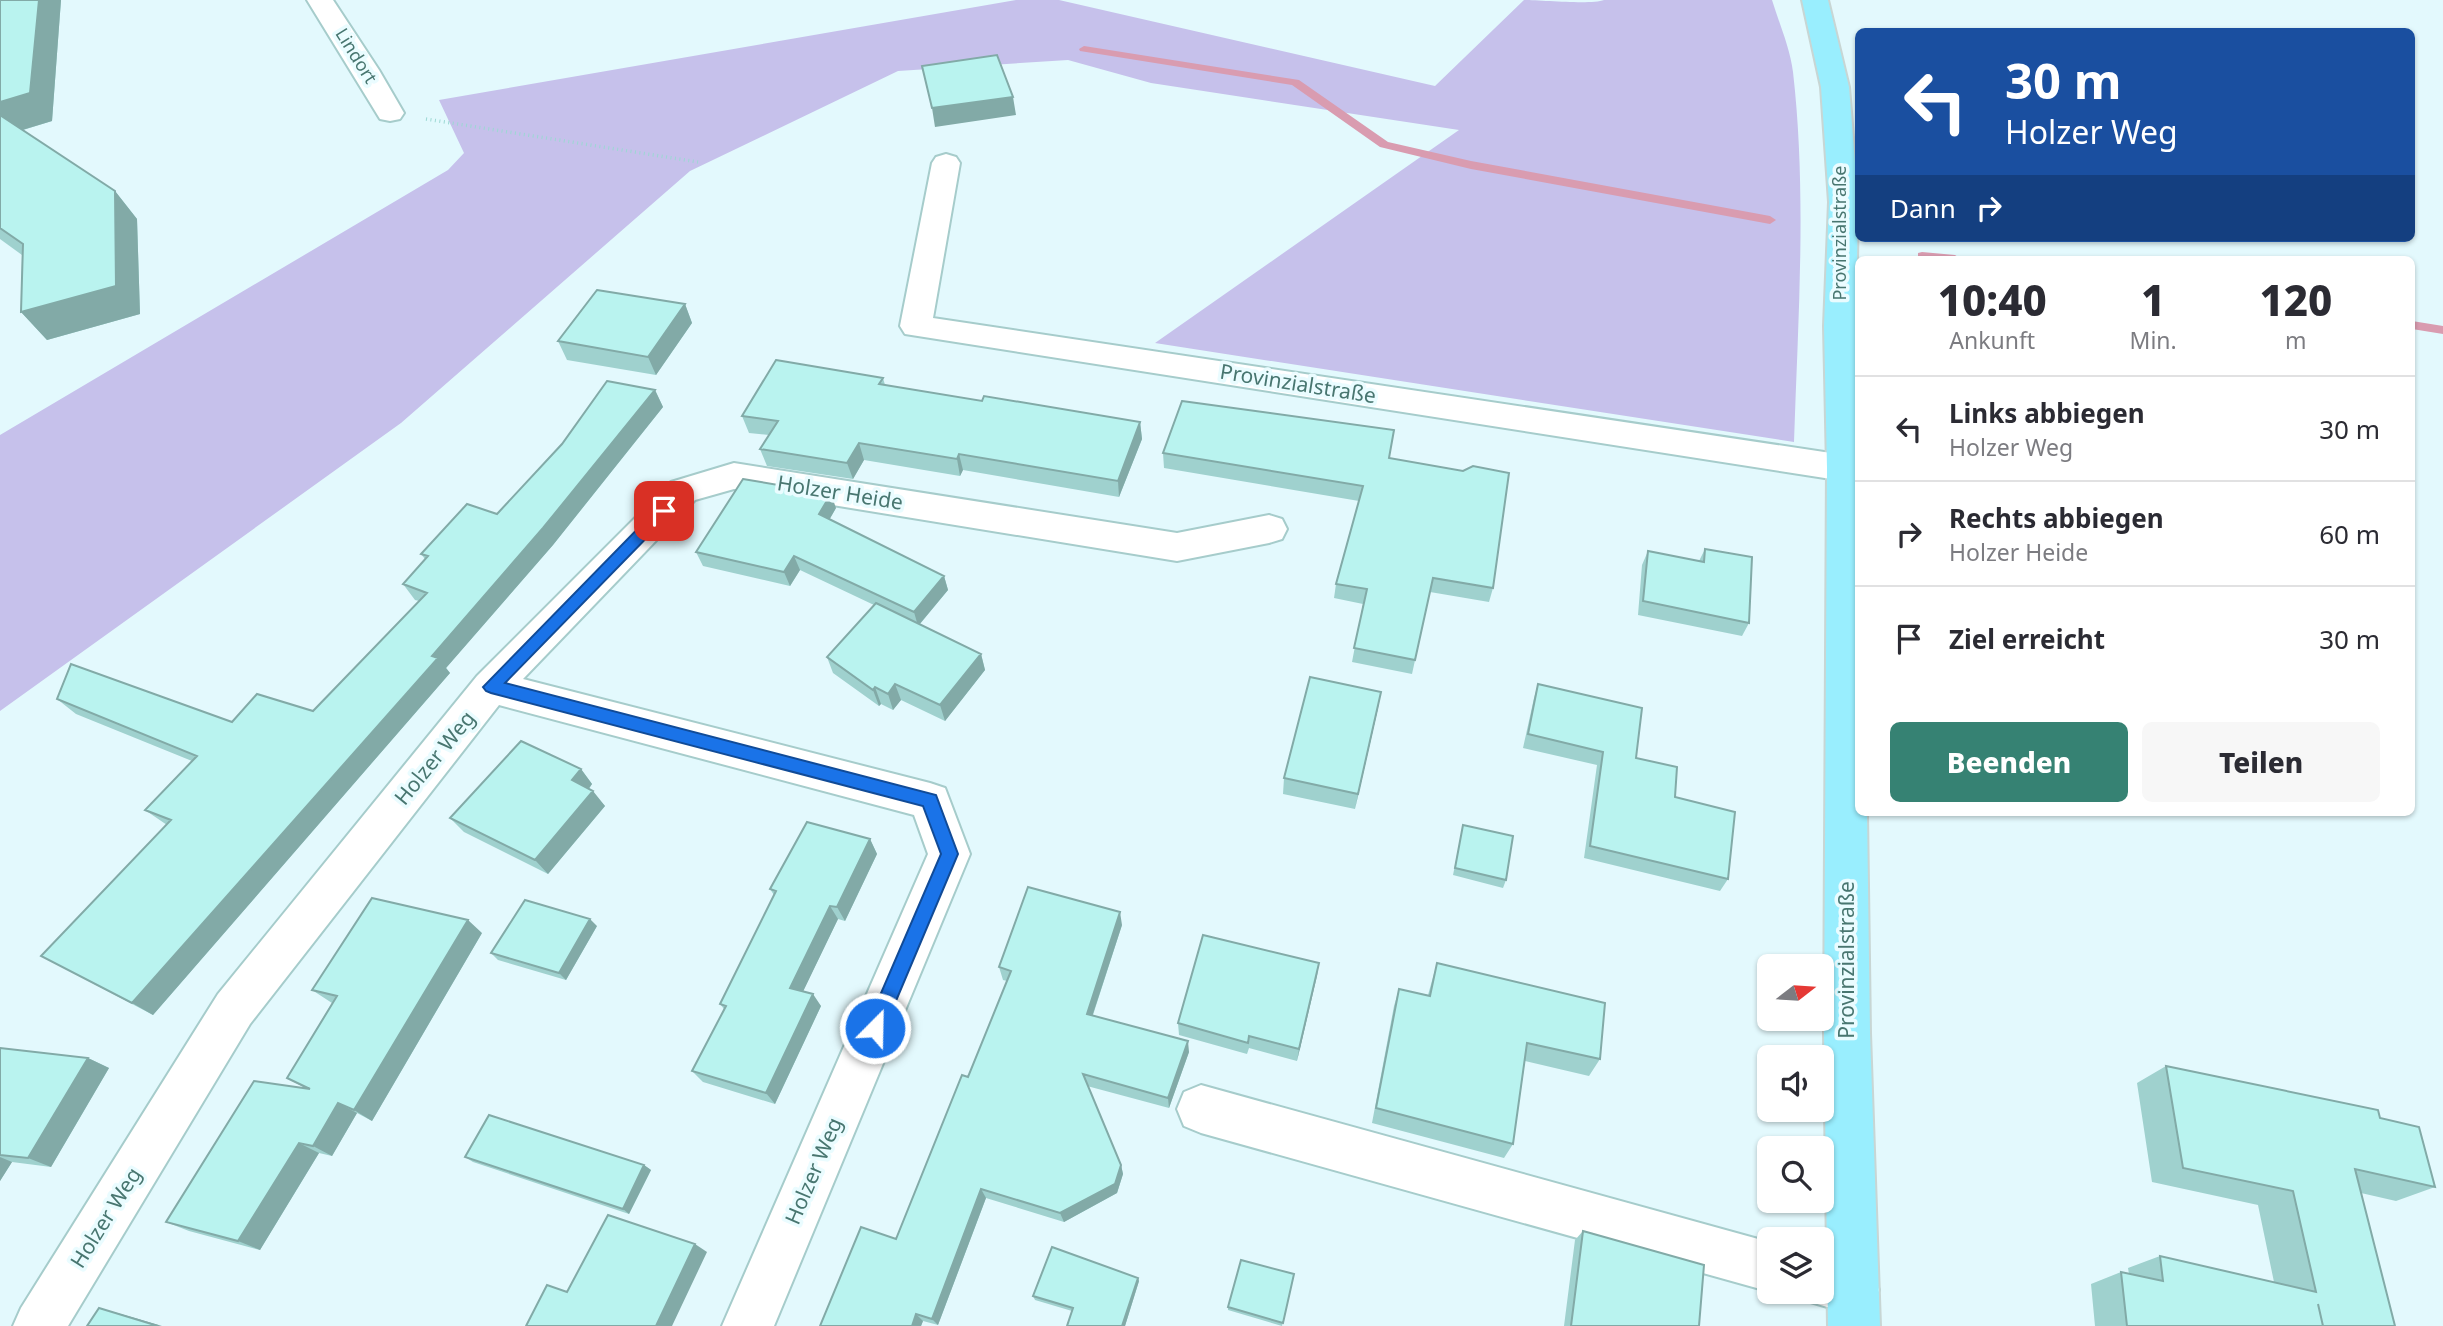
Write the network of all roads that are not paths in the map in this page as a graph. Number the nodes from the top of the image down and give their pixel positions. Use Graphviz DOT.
graph roads {
  1 [pos="320,0"];
  2 [pos="1815,0"];
  3 [pos="390,113"];
  4 [pos="946,163"];
  5 [pos="1844,468"];
  6 [pos="1269,529"];
  7 [pos="491,687"];
  8 [pos="1201,1109"];
  9 [pos="1757,1264"];
  10 [pos="1843,1299"];
  11 [pos="39,1326"];
  12 [pos="748,1326"];
  1 -- 3 [label="street, Lindort"];
  2 -- 5 [label="main road, Provinzialstraße"];
  4 -- 5 [label="street, Provinzialstraße"];
  5 -- 10 [label="main road, Provinzialstraße"];
  6 -- 7 [label="street, Holzer Heide"];
  7 -- 11 [label="street, Holzer Weg"];
  7 -- 12 [label="street, Holzer Weg"];
  8 -- 9 [label="street"];
}
